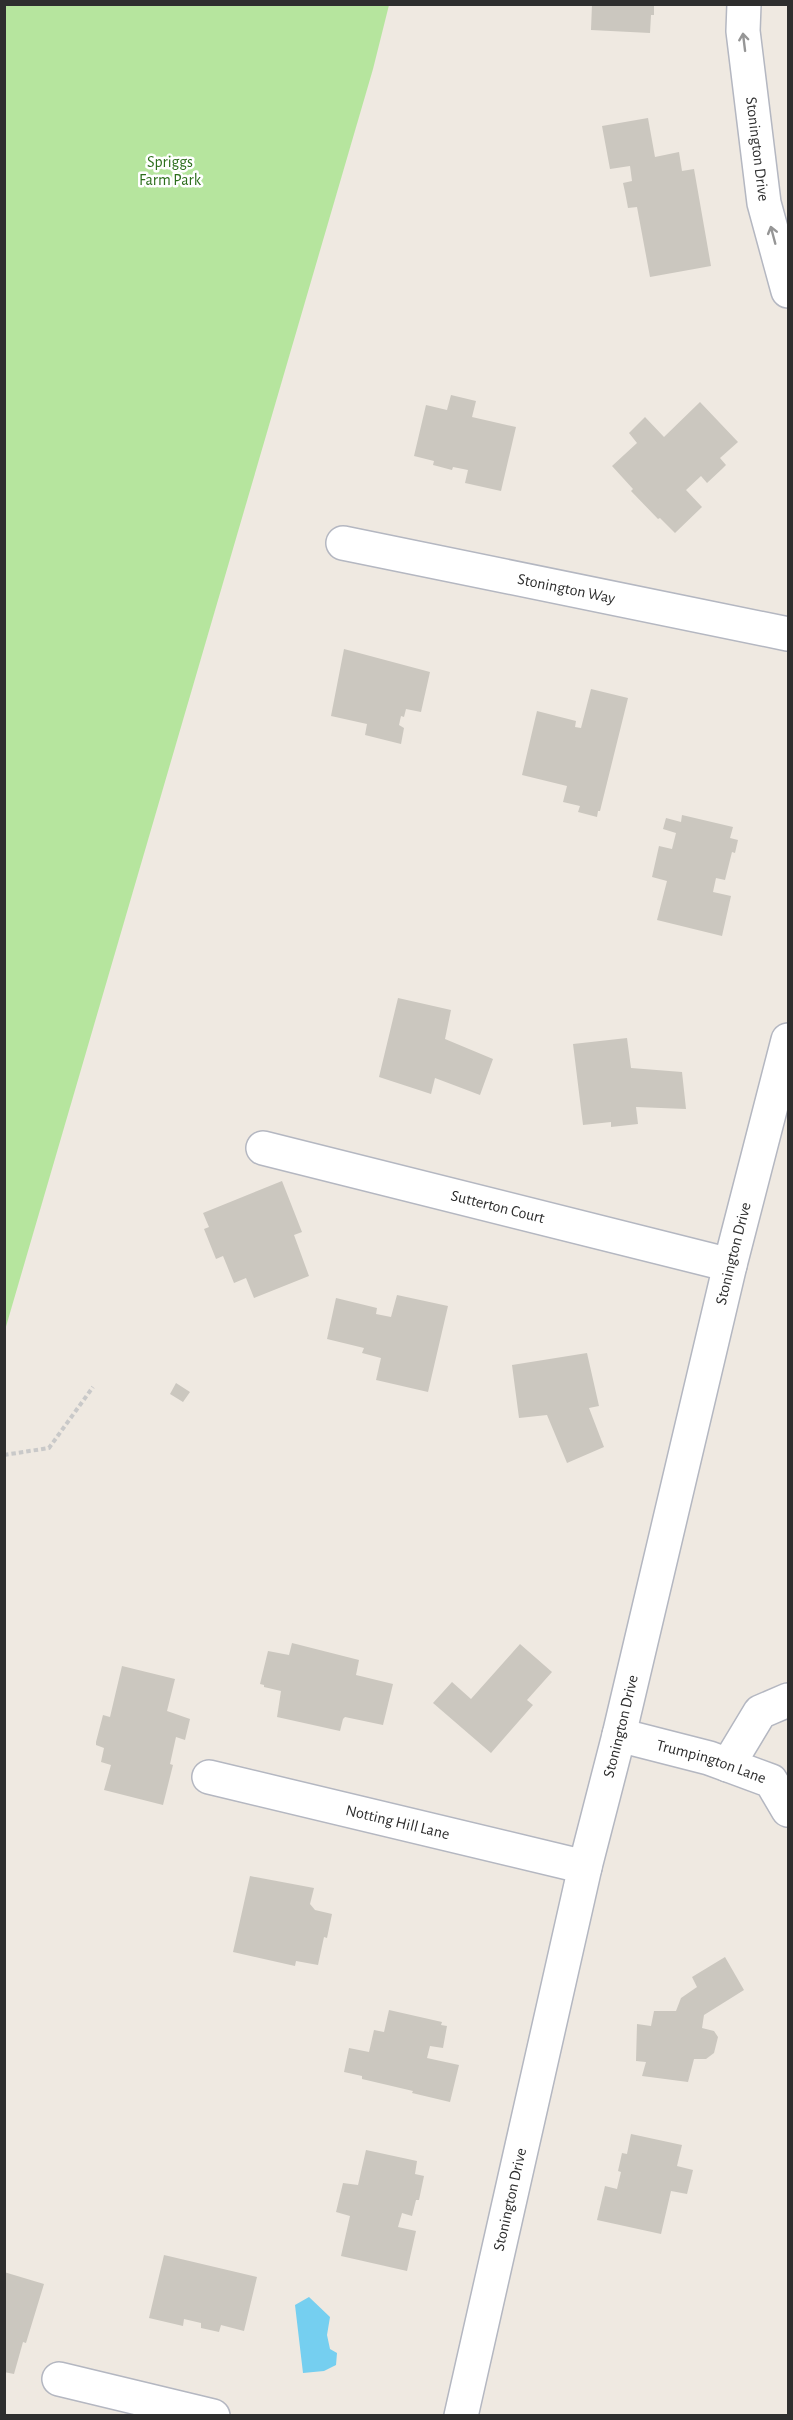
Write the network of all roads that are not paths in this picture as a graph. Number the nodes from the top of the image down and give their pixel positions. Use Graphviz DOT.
graph roads {
  1 [pos="744,4"];
  2 [pos="789,291"];
  3 [pos="343,543"];
  4 [pos="789,634"];
  5 [pos="789,1040"];
  6 [pos="263,1148"];
  7 [pos="730,1265"];
  8 [pos="789,1700"];
  9 [pos="619,1735"];
  10 [pos="728,1765"];
  11 [pos="209,1777"];
  12 [pos="789,1810"];
  13 [pos="585,1867"];
  14 [pos="59,2379"];
  15 [pos="213,2415"];
  16 [pos="461,2415"];
  2 -- 1 [label="street, Stonington Drive, one-way"];
  3 -- 4 [label="street, Stonington Way"];
  5 -- 7 [label="street, Stonington Drive"];
  6 -- 7 [label="street, Sutterton Court"];
  7 -- 9 [label="street, Stonington Drive"];
  8 -- 10 [label="street"];
  9 -- 10 [label="street, Trumpington Lane"];
  9 -- 13 [label="street, Stonington Drive"];
  10 -- 12 [label="street, Trumpington Lane"];
  11 -- 13 [label="street, Notting Hill Lane"];
  13 -- 16 [label="street, Stonington Drive"];
  14 -- 15 [label="street"];
}
